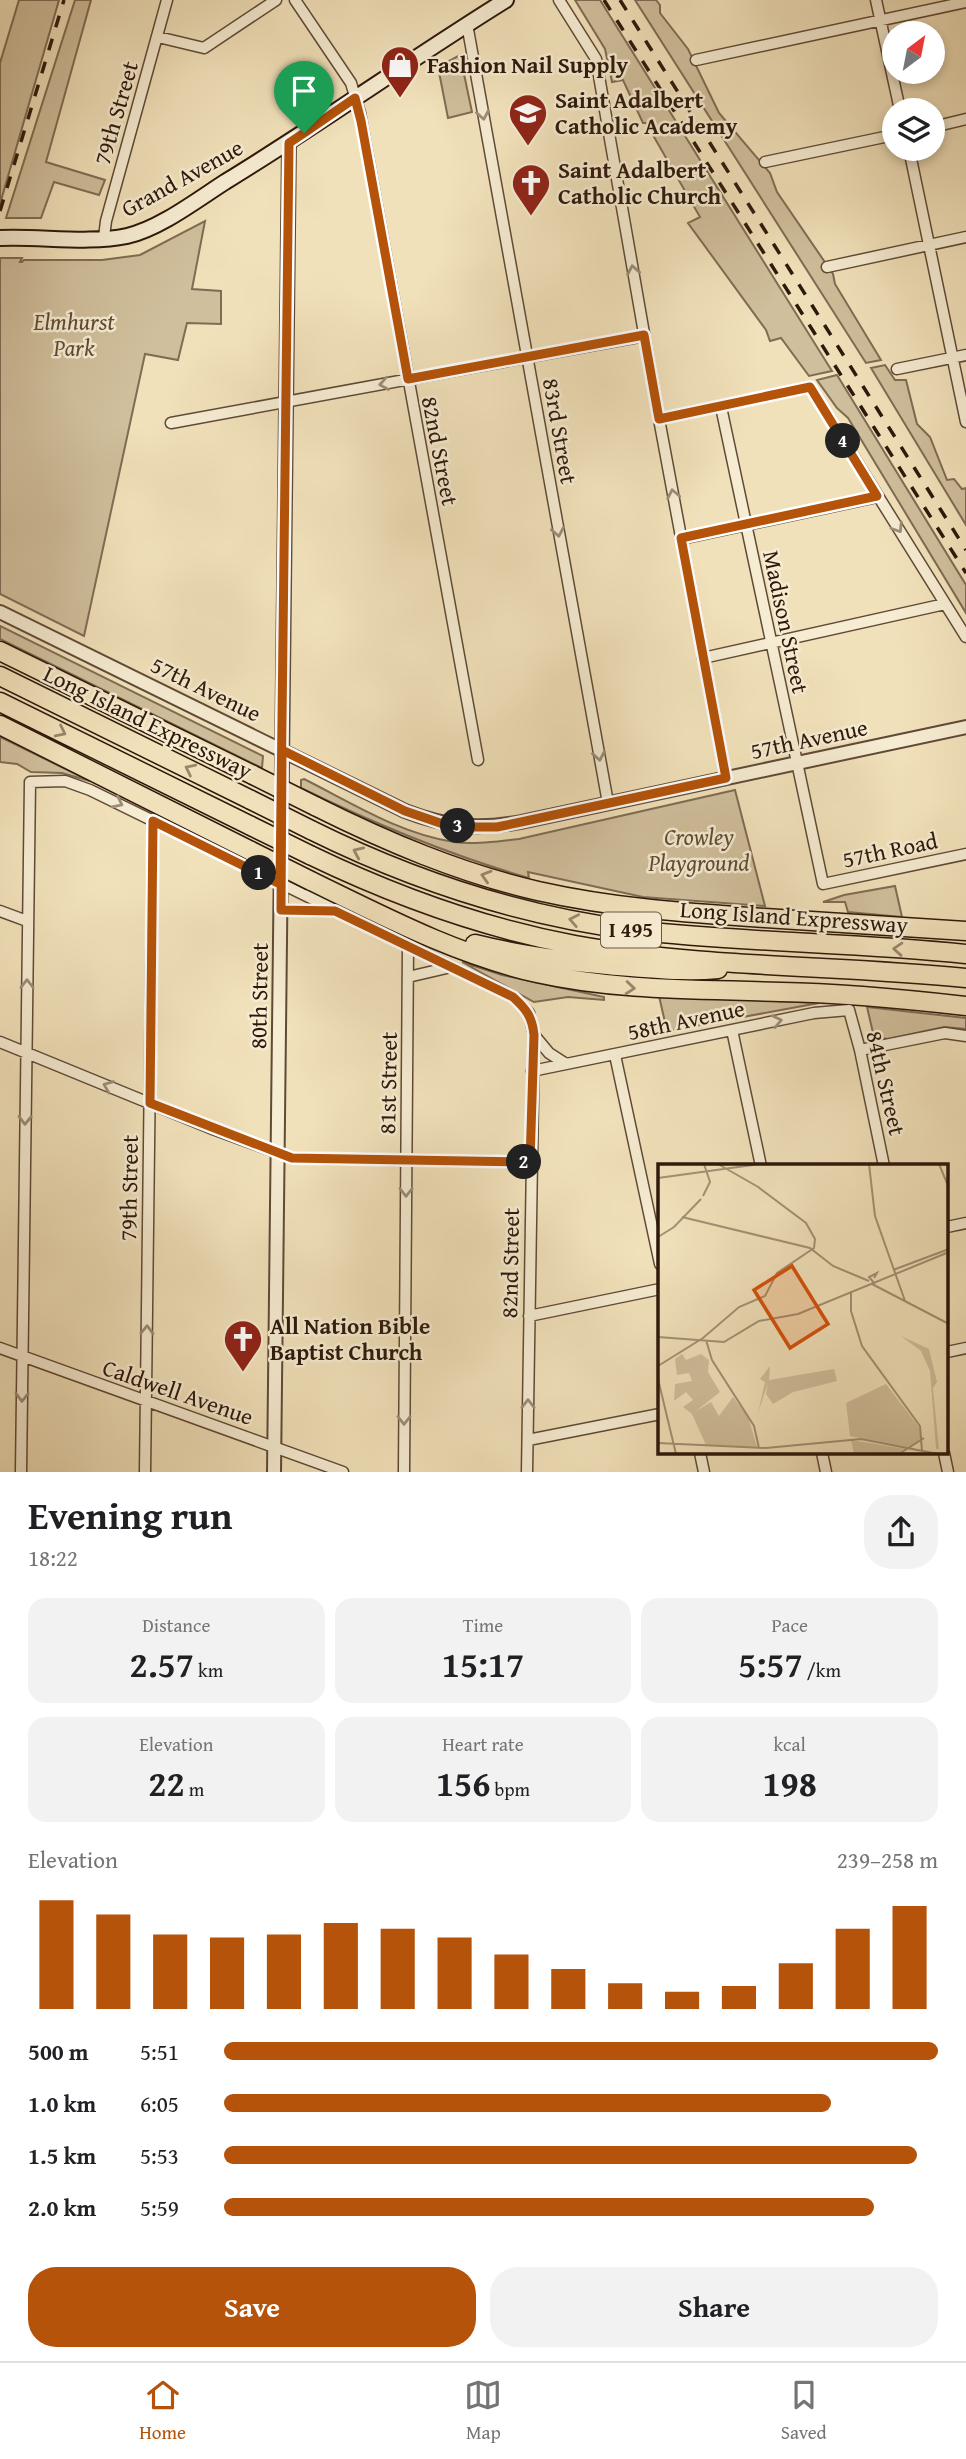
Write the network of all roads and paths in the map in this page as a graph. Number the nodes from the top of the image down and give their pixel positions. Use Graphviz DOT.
graph roads {
  1 [pos="167,0"];
  2 [pos="276,0"];
  3 [pos="295,0"];
  4 [pos="506,0"];
  5 [pos="559,0"];
  6 [pos="876,0"];
  7 [pos="966,2"];
  8 [pos="880,20"];
  9 [pos="467,24"];
  10 [pos="158,37"];
  11 [pos="696,60"];
  12 [pos="355,98"];
  13 [pos="897,98"];
  14 [pos="966,119"];
  15 [pos="945,124"];
  16 [pos="882,138"];
  17 [pos="289,143"];
  18 [pos="912,161"];
  19 [pos="765,162"];
  20 [pos="6,237"];
  21 [pos="104,237"];
  22 [pos="966,237"];
  23 [pos="929,245"];
  24 [pos="827,267"];
  25 [pos="644,335"];
  26 [pos="966,355"];
  27 [pos="527,358"];
  28 [pos="953,358"];
  29 [pos="897,369"];
  30 [pos="408,379"];
  31 [pos="286,402"];
  32 [pos="720,407"];
  33 [pos="659,419"];
  34 [pos="966,422"];
  35 [pos="171,423"];
  36 [pos="877,496"];
  37 [pos="746,525"];
  38 [pos="681,538"];
  39 [pos="945,604"];
  40 [pos="0,612"];
  41 [pos="966,638"];
  42 [pos="770,644"];
  43 [pos="0,651"];
  44 [pos="703,658"];
  45 [pos="0,676"];
  46 [pos="0,702"];
  47 [pos="0,725"];
  48 [pos="966,727"];
  49 [pos="0,732"];
  50 [pos="282,750"];
  51 [pos="478,760"];
  52 [pos="797,763"];
  53 [pos="74,764"];
  54 [pos="726,778"];
  55 [pos="608,803"];
  56 [pos="153,821"];
  57 [pos="966,853"];
  58 [pos="280,884"];
  59 [pos="281,910"];
  60 [pos="0,911"];
  61 [pos="335,911"];
  62 [pos="27,922"];
  63 [pos="401,924"];
  64 [pos="966,931"];
  65 [pos="408,946"];
  66 [pos="966,954"];
  67 [pos="766,964"];
  68 [pos="451,967"];
  69 [pos="408,977"];
  70 [pos="966,978"];
  71 [pos="966,1006"];
  72 [pos="849,1010"];
  73 [pos="732,1030"];
  74 [pos="534,1035"];
  75 [pos="966,1036"];
  76 [pos="0,1042"];
  77 [pos="860,1051"];
  78 [pos="26,1052"];
  79 [pos="615,1055"];
  80 [pos="566,1064"];
  81 [pos="532,1072"];
  82 [pos="150,1103"];
  83 [pos="277,1152"];
  84 [pos="406,1161"];
  85 [pos="530,1162"];
  86 [pos="761,1164"];
  87 [pos="884,1164"];
  88 [pos="966,1223"];
  89 [pos="948,1227"];
  90 [pos="658,1255"];
  91 [pos="658,1289"];
  92 [pos="528,1316"];
  93 [pos="0,1348"];
  94 [pos="966,1348"];
  95 [pos="948,1352"];
  96 [pos="22,1356"];
  97 [pos="146,1401"];
  98 [pos="658,1414"];
  99 [pos="528,1440"];
  100 [pos="274,1447"];
  101 [pos="700,1454"];
  102 [pos="822,1454"];
  103 [pos="944,1454"];
  104 [pos="21,1472"];
  105 [pos="145,1472"];
  106 [pos="274,1472"];
  107 [pos="343,1472"];
  108 [pos="404,1472"];
  109 [pos="527,1472"];
  110 [pos="704,1472"];
  111 [pos="826,1472"];
  112 [pos="948,1472"];
  1 -- 10 [label="street, 79th Street"];
  2 -- 10 [label="street"];
  3 -- 12 [label="street, 82nd Street"];
  4 -- 9 [label="main road, Grand Avenue"];
  25 -- 5 [label="street, one-way"];
  6 -- 8 [label="street"];
  7 -- 8 [label="street"];
  8 -- 11 [label="street"];
  8 -- 13 [label="street"];
  9 -- 12 [label="main road, Grand Avenue"];
  9 -- 27 [label="street, 83rd Street, one-way"];
  10 -- 21 [label="street, 79th Street"];
  12 -- 17 [label="main road, Grand Avenue"];
  12 -- 30 [label="street, 82nd Street"];
  14 -- 15 [label="street"];
  16 -- 19 [label="street"];
  17 -- 21 [label="main road, Grand Avenue"];
  17 -- 31 [label="street, 80th Street"];
  18 -- 23 [label="street"];
  20 -- 21 [label="main road, Grand Avenue"];
  22 -- 23 [label="street"];
  23 -- 24 [label="street"];
  23 -- 28 [label="street"];
  25 -- 27 [label="street"];
  25 -- 33 [label="street"];
  26 -- 28 [label="street"];
  27 -- 30 [label="street"];
  27 -- 55 [label="street, 83rd Street, one-way"];
  28 -- 29 [label="street"];
  28 -- 34 [label="street"];
  30 -- 31 [label="street, one-way"];
  30 -- 51 [label="street, 82nd Street"];
  31 -- 35 [label="street"];
  31 -- 50 [label="street, 80th Street"];
  32 -- 33 [label="street"];
  32 -- 36 [label="street"];
  32 -- 37 [label="street, Madison Street"];
  38 -- 33 [label="street, one-way"];
  36 -- 37 [label="street"];
  36 -- 39 [label="street, one-way"];
  37 -- 38 [label="street"];
  37 -- 42 [label="street, Madison Street"];
  38 -- 44 [label="street"];
  39 -- 41 [label="street"];
  39 -- 42 [label="street"];
  40 -- 50 [label="street, 57th Avenue"];
  42 -- 44 [label="street"];
  42 -- 52 [label="street, Madison Street"];
  64 -- 43 [label="highway, one-way, bridge"];
  44 -- 54 [label="street"];
  66 -- 45 [label="highway, Long Island Expressway / I 495, one-way, bridge"];
  46 -- 67 [label="highway, Long Island Expressway / I 495, one-way, bridge"];
  47 -- 53 [label="highway"];
  48 -- 52 [label="street, 57th Avenue"];
  49 -- 53 [label="highway"];
  50 -- 55 [label="street, 57th Avenue"];
  50 -- 58 [label="street, 80th Street"];
  52 -- 54 [label="street, 57th Avenue"];
  52 -- 57 [label="street, 57th Road"];
  53 -- 63 [label="highway, bridge"];
  54 -- 55 [label="street, 57th Avenue"];
  56 -- 58 [label="street"];
  62 -- 56 [label="street, one-way"];
  56 -- 82 [label="street, 79th Street"];
  58 -- 59 [label="street, 80th Street"];
  58 -- 61 [label="street"];
  59 -- 61 [label="street"];
  59 -- 83 [label="street, 80th Street"];
  60 -- 62 [label="street"];
  61 -- 65 [label="street"];
  78 -- 62 [label="street, one-way"];
  63 -- 67 [label="highway"];
  63 -- 71 [label="highway, one-way"];
  65 -- 68 [label="street"];
  65 -- 69 [label="street, 81st Street"];
  67 -- 70 [label="highway, Long Island Expressway / I 495"];
  68 -- 69 [label="street"];
  68 -- 74 [label="street, 82nd Street"];
  69 -- 84 [label="street, 81st Street"];
  73 -- 72 [label="street, 58th Avenue, one-way"];
  72 -- 77 [label="street, 84th Street"];
  73 -- 79 [label="street, 58th Avenue"];
  73 -- 86 [label="street"];
  74 -- 80 [label="street"];
  74 -- 81 [label="street, 82nd Street"];
  75 -- 77 [label="street"];
  76 -- 78 [label="street"];
  77 -- 87 [label="street, 84th Street"];
  82 -- 78 [label="street, one-way"];
  78 -- 96 [label="street, one-way"];
  79 -- 80 [label="street, 58th Avenue"];
  79 -- 90 [label="street"];
  80 -- 81 [label="street, 58th Avenue"];
  81 -- 85 [label="street, 82nd Street"];
  82 -- 83 [label="street"];
  97 -- 82 [label="street, 79th Street, one-way"];
  83 -- 84 [label="street"];
  83 -- 100 [label="street, 80th Street"];
  84 -- 85 [label="street"];
  84 -- 108 [label="street, 81st Street, one-way"];
  85 -- 92 [label="street, 82nd Street"];
  88 -- 89 [label="street"];
  91 -- 92 [label="street"];
  99 -- 92 [label="street, 82nd Street, one-way"];
  93 -- 96 [label="street, Caldwell Avenue"];
  94 -- 95 [label="street"];
  96 -- 97 [label="street, Caldwell Avenue"];
  96 -- 104 [label="street, one-way"];
  97 -- 100 [label="street, Caldwell Avenue"];
  97 -- 105 [label="street, 79th Street"];
  98 -- 99 [label="street"];
  99 -- 109 [label="street, 82nd Street"];
  100 -- 106 [label="street, 80th Street"];
  100 -- 107 [label="street, Caldwell Avenue"];
  101 -- 110 [label="street"];
  102 -- 111 [label="street"];
  103 -- 112 [label="street"];
}
